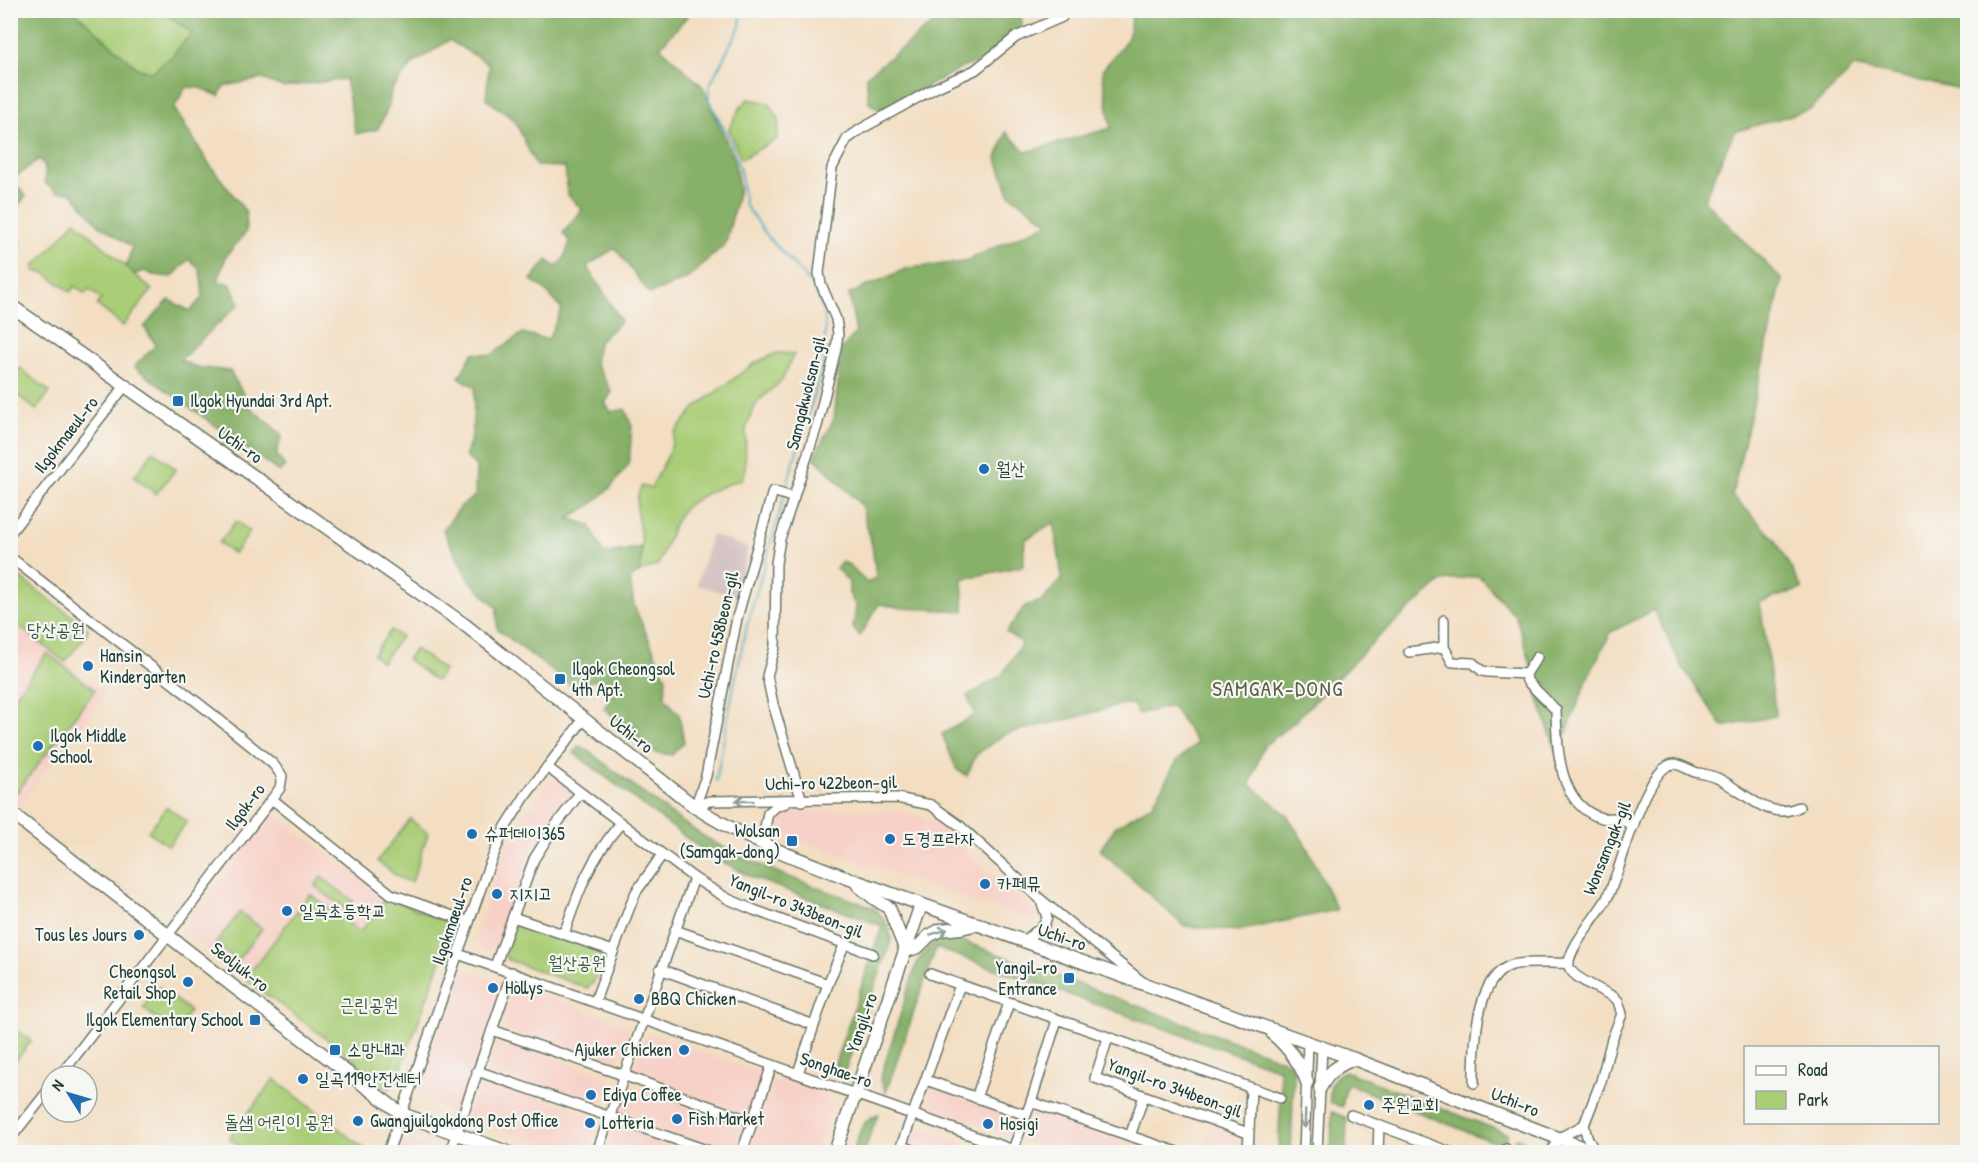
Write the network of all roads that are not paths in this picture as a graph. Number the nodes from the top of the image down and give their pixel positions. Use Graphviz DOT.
graph roads {
  1 [pos="1063,10"];
  2 [pos="10,305"];
  3 [pos="125,386"];
  4 [pos="794,498"];
  5 [pos="10,532"];
  6 [pos="10,557"];
  7 [pos="1444,620"];
  8 [pos="1444,647"];
  9 [pos="1409,652"];
  10 [pos="1537,657"];
  11 [pos="1526,674"];
  12 [pos="584,720"];
  13 [pos="547,767"];
  14 [pos="580,793"];
  15 [pos="272,800"];
  16 [pos="798,801"];
  17 [pos="695,807"];
  18 [pos="1799,807"];
  19 [pos="10,812"];
  20 [pos="621,823"];
  21 [pos="1634,825"];
  22 [pos="767,847"];
  23 [pos="662,855"];
  24 [pos="694,878"];
  25 [pos="853,880"];
  26 [pos="1040,899"];
  27 [pos="921,905"];
  28 [pos="513,917"];
  29 [pos="469,922"];
  30 [pos="978,924"];
  31 [pos="675,930"];
  32 [pos="169,934"];
  33 [pos="564,934"];
  34 [pos="1023,942"];
  35 [pos="845,943"];
  36 [pos="613,951"];
  37 [pos="906,951"];
  38 [pos="458,954"];
  39 [pos="873,954"];
  40 [pos="1569,963"];
  41 [pos="495,966"];
  42 [pos="660,969"];
  43 [pos="512,972"];
  44 [pos="930,974"];
  45 [pos="828,984"];
  46 [pos="960,985"];
  47 [pos="1146,986"];
  48 [pos="596,1001"];
  49 [pos="1010,1003"];
  50 [pos="643,1018"];
  51 [pos="1057,1020"];
  52 [pos="814,1025"];
  53 [pos="492,1030"];
  54 [pos="1270,1031"];
  55 [pos="1108,1038"];
  56 [pos="1308,1044"];
  57 [pos="1322,1048"];
  58 [pos="1354,1059"];
  59 [pos="69,1064"];
  60 [pos="772,1065"];
  61 [pos="477,1071"];
  62 [pos="798,1073"];
  63 [pos="623,1075"];
  64 [pos="926,1080"];
  65 [pos="1307,1082"];
  66 [pos="1474,1083"];
  67 [pos="1251,1088"];
  68 [pos="1320,1088"];
  69 [pos="856,1094"];
  70 [pos="1144,1096"];
  71 [pos="976,1098"];
  72 [pos="1280,1098"];
  73 [pos="39,1102"];
  74 [pos="1031,1102"];
  75 [pos="402,1114"];
  76 [pos="914,1115"];
  77 [pos="1026,1115"];
  78 [pos="1351,1115"];
  79 [pos="609,1117"];
  80 [pos="753,1122"];
  81 [pos="1379,1125"];
  82 [pos="1584,1125"];
  83 [pos="1248,1132"];
  84 [pos="456,1134"];
  85 [pos="1130,1136"];
  86 [pos="10,1139"];
  87 [pos="1557,1139"];
  88 [pos="900,1149"];
  89 [pos="388,1152"];
  90 [pos="450,1152"];
  91 [pos="507,1152"];
  92 [pos="597,1152"];
  93 [pos="712,1152"];
  94 [pos="742,1152"];
  95 [pos="835,1152"];
  96 [pos="919,1152"];
  97 [pos="1015,1152"];
  98 [pos="1177,1152"];
  99 [pos="1248,1152"];
  100 [pos="1304,1152"];
  101 [pos="1317,1152"];
  102 [pos="1378,1152"];
  103 [pos="1450,1152"];
  104 [pos="1552,1152"];
  105 [pos="1594,1152"];
  1 -- 4 [label="street, Samgakwolsan-gil"];
  2 -- 3 [label="main road, Uchi-ro"];
  3 -- 5 [label="street, Ilgokmaeul-ro"];
  3 -- 12 [label="main road, Uchi-ro"];
  4 -- 16 [label="street, Samgakwolsan-gil"];
  4 -- 17 [label="street, Uchi-ro 458beon-gil"];
  6 -- 15 [label="street, Ilgok-ro"];
  7 -- 8 [label="street"];
  8 -- 9 [label="street"];
  8 -- 11 [label="street"];
  10 -- 11 [label="street"];
  11 -- 21 [label="street"];
  12 -- 13 [label="street, Ilgokmaeul-ro"];
  12 -- 17 [label="main road, Uchi-ro"];
  13 -- 14 [label="street, Yangil-ro 343beon-gil"];
  13 -- 29 [label="street, Ilgokmaeul-ro"];
  14 -- 20 [label="street, Yangil-ro 343beon-gil"];
  14 -- 28 [label="street"];
  15 -- 29 [label="street"];
  15 -- 32 [label="street, Ilgok-ro"];
  16 -- 17 [label="street, Uchi-ro 422beon-gil, one-way"];
  16 -- 22 [label="street"];
  16 -- 26 [label="street, Uchi-ro 422beon-gil"];
  17 -- 22 [label="main road, Uchi-ro"];
  18 -- 21 [label="street, Wonsamgak-gil"];
  19 -- 32 [label="main road, Seoljuk-ro"];
  20 -- 23 [label="street, Yangil-ro 343beon-gil"];
  20 -- 33 [label="street"];
  21 -- 40 [label="street, Wonsamgak-gil"];
  22 -- 25 [label="main road, Uchi-ro"];
  23 -- 24 [label="street, Yangil-ro 343beon-gil"];
  23 -- 36 [label="street"];
  24 -- 31 [label="street"];
  24 -- 35 [label="street, Yangil-ro 343beon-gil"];
  25 -- 27 [label="main road, Uchi-ro"];
  25 -- 37 [label="main road"];
  26 -- 34 [label="street"];
  26 -- 47 [label="street, Uchi-ro 422beon-gil"];
  27 -- 30 [label="main road, Uchi-ro"];
  27 -- 37 [label="main road, Yangil-ro"];
  28 -- 33 [label="street"];
  28 -- 41 [label="street"];
  29 -- 38 [label="street, Ilgokmaeul-ro"];
  30 -- 34 [label="main road, Uchi-ro"];
  37 -- 30 [label="main road, one-way"];
  31 -- 42 [label="street"];
  31 -- 45 [label="street"];
  32 -- 59 [label="street, Ilgok-ro"];
  32 -- 75 [label="main road, Seoljuk-ro"];
  33 -- 36 [label="street"];
  34 -- 47 [label="main road, Uchi-ro"];
  35 -- 39 [label="street, Yangil-ro 343beon-gil"];
  35 -- 45 [label="street"];
  36 -- 48 [label="street"];
  37 -- 69 [label="main road, Yangil-ro"];
  38 -- 41 [label="street, Songhae-ro"];
  38 -- 75 [label="street, Ilgokmaeul-ro"];
  40 -- 66 [label="street"];
  40 -- 82 [label="street"];
  41 -- 43 [label="street, Songhae-ro"];
  42 -- 50 [label="street"];
  42 -- 52 [label="street"];
  43 -- 48 [label="street, Songhae-ro"];
  43 -- 53 [label="street"];
  44 -- 46 [label="street, Yangil-ro 344beon-gil"];
  45 -- 52 [label="street"];
  46 -- 49 [label="street, Yangil-ro 344beon-gil"];
  46 -- 64 [label="street"];
  47 -- 54 [label="main road, Uchi-ro"];
  48 -- 50 [label="street, Songhae-ro"];
  49 -- 51 [label="street, Yangil-ro 344beon-gil"];
  49 -- 71 [label="street"];
  50 -- 60 [label="street, Songhae-ro"];
  50 -- 63 [label="street"];
  51 -- 55 [label="street, Yangil-ro 344beon-gil"];
  51 -- 74 [label="street"];
  52 -- 62 [label="street"];
  53 -- 61 [label="street"];
  53 -- 63 [label="street"];
  54 -- 56 [label="main road, Uchi-ro"];
  54 -- 65 [label="main road"];
  55 -- 67 [label="street, Yangil-ro 344beon-gil"];
  55 -- 70 [label="street, Yangil-ro 344beon-gil"];
  56 -- 57 [label="main road, Uchi-ro"];
  56 -- 65 [label="street"];
  57 -- 58 [label="main road, Uchi-ro"];
  57 -- 68 [label="street"];
  58 -- 68 [label="main road"];
  58 -- 87 [label="main road, Uchi-ro"];
  60 -- 62 [label="street, Songhae-ro"];
  60 -- 80 [label="street"];
  61 -- 79 [label="street"];
  61 -- 84 [label="street"];
  62 -- 69 [label="street, Songhae-ro"];
  63 -- 79 [label="street"];
  63 -- 80 [label="street"];
  64 -- 71 [label="street"];
  64 -- 76 [label="street"];
  65 -- 100 [label="street, one-way"];
  67 -- 72 [label="street, Yangil-ro 344beon-gil"];
  67 -- 83 [label="street"];
  68 -- 101 [label="street"];
  69 -- 76 [label="street, Songhae-ro"];
  69 -- 95 [label="main road, Yangil-ro"];
  70 -- 83 [label="street, Yangil-ro 344beon-gil"];
  70 -- 85 [label="street"];
  71 -- 77 [label="street"];
  73 -- 86 [label="street"];
  74 -- 77 [label="street"];
  74 -- 85 [label="street"];
  75 -- 84 [label="main road, Seoljuk-ro"];
  75 -- 89 [label="street, Ilgokmaeul-ro"];
  76 -- 88 [label="street"];
  76 -- 97 [label="street, Songhae-ro"];
  77 -- 97 [label="street"];
  78 -- 81 [label="street"];
  79 -- 92 [label="street"];
  79 -- 93 [label="street"];
  80 -- 94 [label="street"];
  81 -- 102 [label="street"];
  81 -- 103 [label="street"];
  82 -- 87 [label="street"];
  82 -- 105 [label="street"];
  83 -- 99 [label="street"];
  84 -- 90 [label="street"];
  84 -- 91 [label="main road, Seoljuk-ro"];
  85 -- 98 [label="street"];
  87 -- 104 [label="street"];
  87 -- 105 [label="main road, Uchi-ro"];
  88 -- 96 [label="street"];
}
